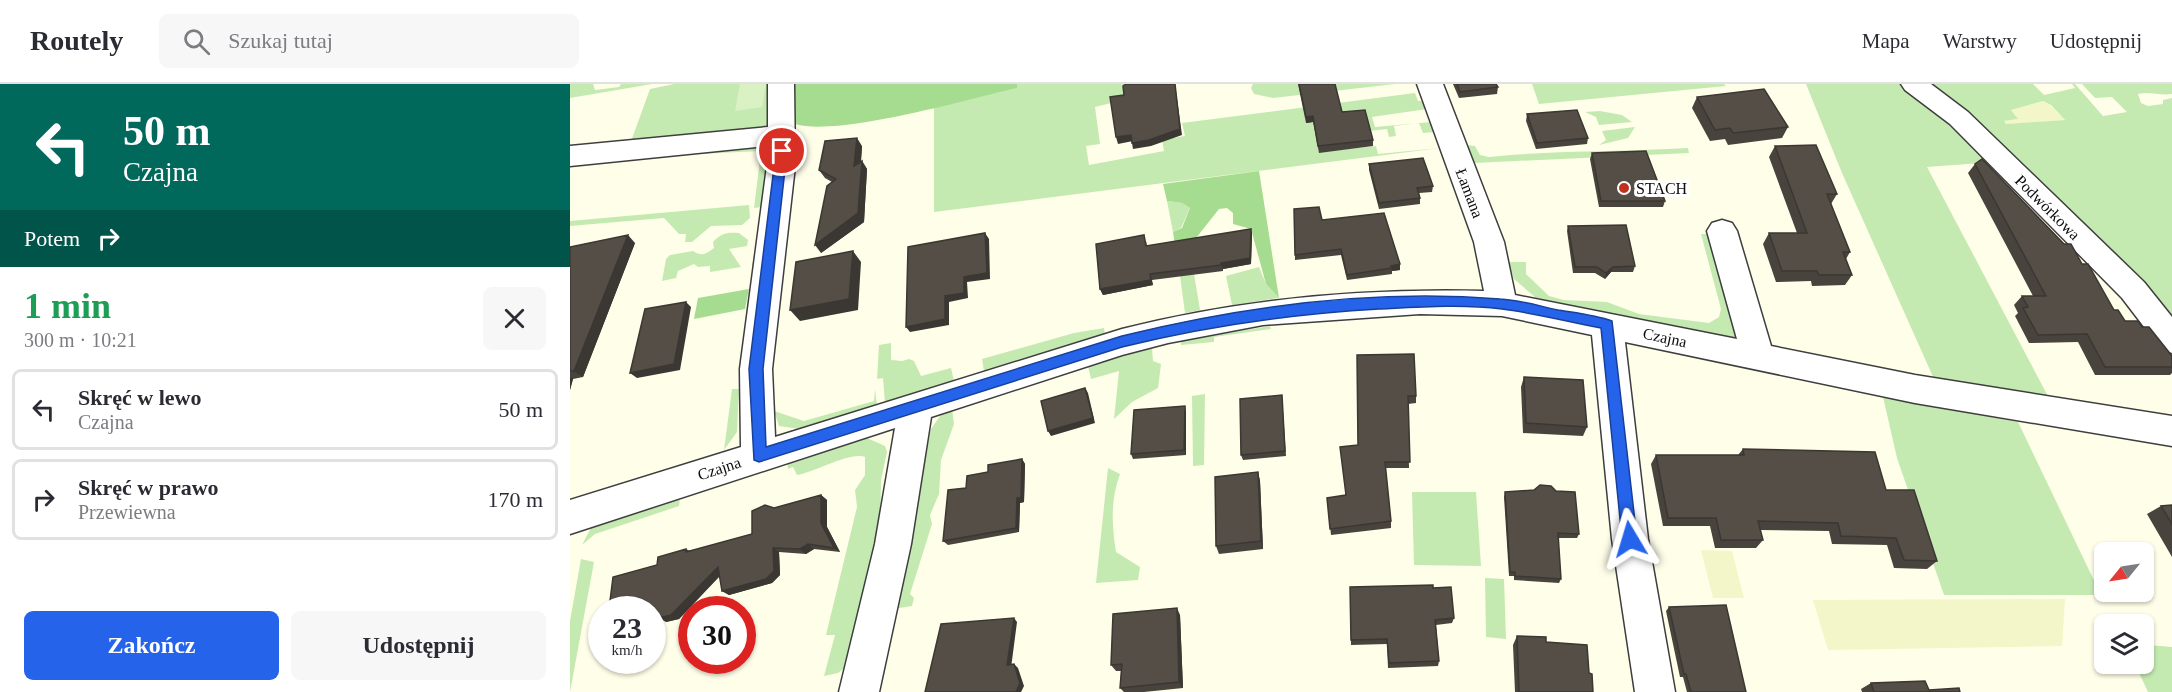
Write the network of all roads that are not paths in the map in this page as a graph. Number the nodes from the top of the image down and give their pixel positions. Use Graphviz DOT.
graph roads {
  1 [pos="782,84"];
  2 [pos="1430,84"];
  3 [pos="1914,84"];
  4 [pos="783,135"];
  5 [pos="570,156"];
  6 [pos="1722,231"];
  7 [pos="1502,304"];
  8 [pos="1607,324"];
  9 [pos="2172,340"];
  10 [pos="1758,357"];
  11 [pos="916,406"];
  12 [pos="2172,431"];
  13 [pos="759,456"];
  14 [pos="570,517"];
  15 [pos="859,692"];
  16 [pos="1655,692"];
  1 -- 4 [label="street"];
  2 -- 7 [label="street, Łamana"];
  3 -- 9 [label="street, Podwórkowa"];
  4 -- 5 [label="street"];
  4 -- 13 [label="street"];
  6 -- 10 [label="street"];
  7 -- 8 [label="street, Czajna"];
  7 -- 11 [label="street, Czajna"];
  8 -- 10 [label="street, Czajna"];
  8 -- 16 [label="street"];
  10 -- 12 [label="street, Czajna"];
  11 -- 13 [label="street, Czajna"];
  11 -- 15 [label="street"];
  13 -- 14 [label="street, Czajna"];
}
